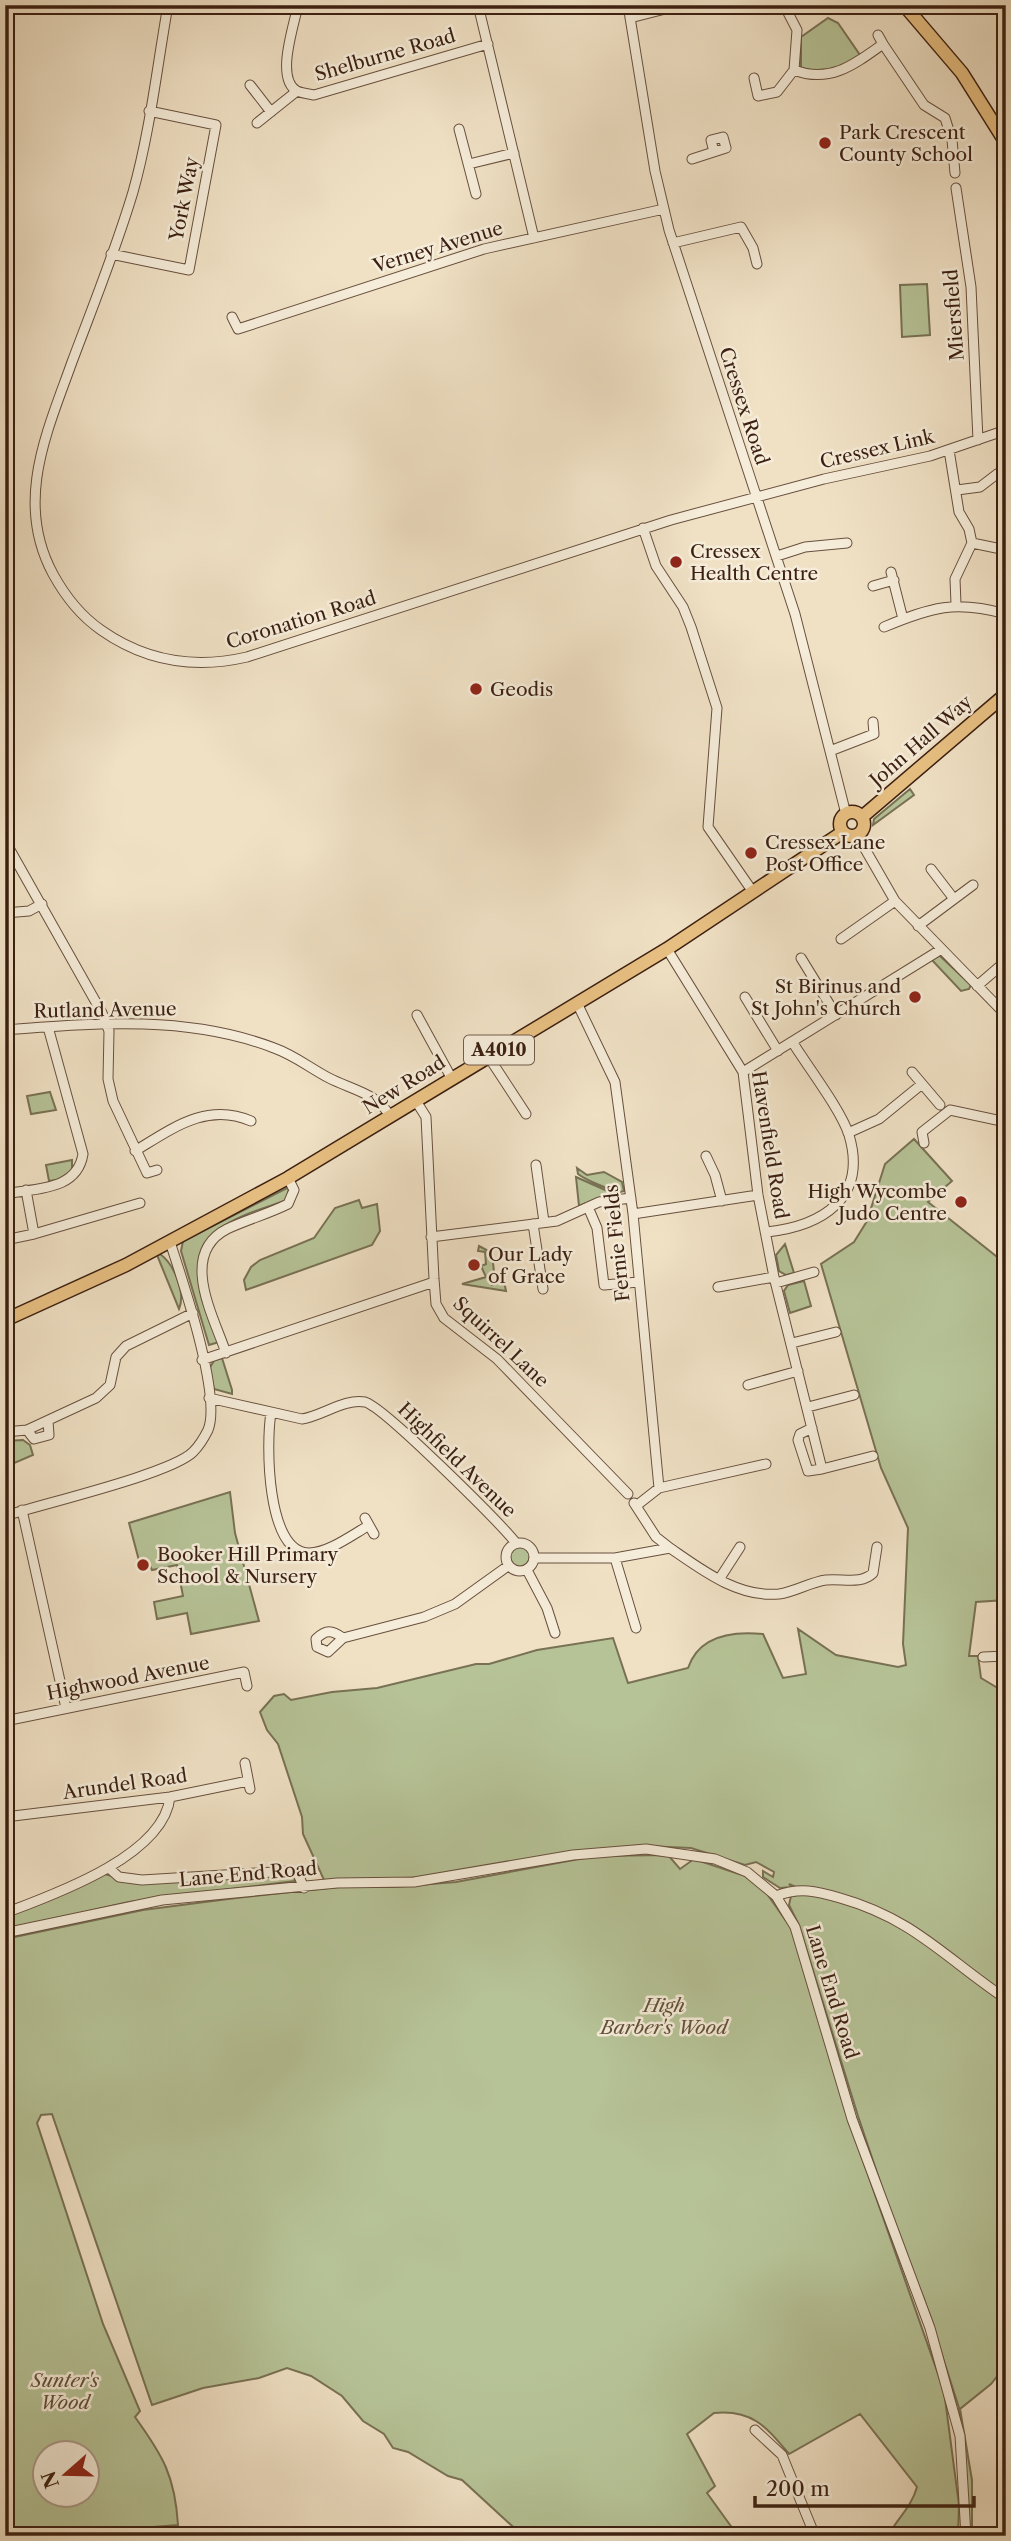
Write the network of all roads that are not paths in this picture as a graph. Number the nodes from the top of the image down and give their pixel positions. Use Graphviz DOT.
graph roads {
  1 [pos="168,5"];
  2 [pos="298,5"];
  3 [pos="478,5"];
  4 [pos="628,5"];
  5 [pos="681,5"];
  6 [pos="904,5"];
  7 [pos="789,7"];
  8 [pos="914,11"];
  9 [pos="630,18"];
  10 [pos="878,35"];
  11 [pos="488,44"];
  12 [pos="883,44"];
  13 [pos="794,70"];
  14 [pos="754,78"];
  15 [pos="250,85"];
  16 [pos="297,91"];
  17 [pos="149,111"];
  18 [pos="271,112"];
  19 [pos="257,123"];
  20 [pos="459,129"];
  21 [pos="1006,143"];
  22 [pos="714,152"];
  23 [pos="514,153"];
  24 [pos="692,159"];
  25 [pos="469,164"];
  26 [pos="955,173"];
  27 [pos="956,188"];
  28 [pos="475,194"];
  29 [pos="664,209"];
  30 [pos="534,238"];
  31 [pos="673,243"];
  32 [pos="111,254"];
  33 [pos="757,264"];
  34 [pos="232,317"];
  35 [pos="1006,430"];
  36 [pos="978,440"];
  37 [pos="949,450"];
  38 [pos="1006,473"];
  39 [pos="957,490"];
  40 [pos="756,497"];
  41 [pos="643,528"];
  42 [pos="847,543"];
  43 [pos="972,543"];
  44 [pos="1006,550"];
  45 [pos="777,556"];
  46 [pos="873,586"];
  47 [pos="956,604"];
  48 [pos="1006,614"];
  49 [pos="903,619"];
  50 [pos="884,626"];
  51 [pos="1006,694"];
  52 [pos="873,722"];
  53 [pos="830,751"];
  54 [pos="846,814"];
  55 [pos="862,817"];
  56 [pos="843,832"];
  57 [pos="857,835"];
  58 [pos="5,841"];
  59 [pos="9,854"];
  60 [pos="931,869"];
  61 [pos="973,885"];
  62 [pos="753,892"];
  63 [pos="954,900"];
  64 [pos="895,901"];
  65 [pos="42,904"];
  66 [pos="5,913"];
  67 [pos="918,926"];
  68 [pos="841,939"];
  69 [pos="667,949"];
  70 [pos="940,950"];
  71 [pos="801,958"];
  72 [pos="1006,961"];
  73 [pos="977,986"];
  74 [pos="745,997"];
  75 [pos="577,1003"];
  76 [pos="417,1015"];
  77 [pos="836,1015"];
  78 [pos="1006,1015"];
  79 [pos="105,1023"];
  80 [pos="48,1027"];
  81 [pos="5,1030"];
  82 [pos="793,1043"];
  83 [pos="778,1051"];
  84 [pos="488,1056"];
  85 [pos="743,1072"];
  86 [pos="912,1072"];
  87 [pos="452,1079"];
  88 [pos="922,1084"];
  89 [pos="416,1101"];
  90 [pos="940,1105"];
  91 [pos="526,1114"];
  92 [pos="390,1117"];
  93 [pos="251,1121"];
  94 [pos="1006,1122"];
  95 [pos="848,1133"];
  96 [pos="924,1143"];
  97 [pos="135,1150"];
  98 [pos="706,1156"];
  99 [pos="536,1165"];
  100 [pos="157,1170"];
  101 [pos="288,1178"];
  102 [pos="26,1190"];
  103 [pos="5,1194"];
  104 [pos="758,1195"];
  105 [pos="631,1198"];
  106 [pos="722,1202"];
  107 [pos="140,1203"];
  108 [pos="588,1208"];
  109 [pos="633,1214"];
  110 [pos="544,1222"];
  111 [pos="533,1224"];
  112 [pos="767,1232"];
  113 [pos="34,1234"];
  114 [pos="431,1237"];
  115 [pos="5,1240"];
  116 [pos="170,1242"];
  117 [pos="814,1272"];
  118 [pos="775,1280"];
  119 [pos="434,1282"];
  120 [pos="639,1282"];
  121 [pos="719,1287"];
  122 [pos="543,1289"];
  123 [pos="193,1313"];
  124 [pos="5,1320"];
  125 [pos="836,1332"];
  126 [pos="792,1343"];
  127 [pos="226,1353"];
  128 [pos="202,1360"];
  129 [pos="798,1371"];
  130 [pos="748,1385"];
  131 [pos="854,1395"];
  132 [pos="209,1398"];
  133 [pos="808,1407"];
  134 [pos="271,1413"];
  135 [pos="812,1428"];
  136 [pos="5,1432"];
  137 [pos="873,1457"];
  138 [pos="766,1464"];
  139 [pos="822,1469"];
  140 [pos="659,1488"];
  141 [pos="632,1499"];
  142 [pos="22,1510"];
  143 [pos="5,1516"];
  144 [pos="369,1526"];
  145 [pos="516,1543"];
  146 [pos="740,1547"];
  147 [pos="877,1547"];
  148 [pos="670,1548"];
  149 [pos="615,1558"];
  150 [pos="534,1559"];
  151 [pos="508,1566"];
  152 [pos="527,1570"];
  153 [pos="720,1578"];
  154 [pos="636,1628"];
  155 [pos="555,1633"];
  156 [pos="344,1638"];
  157 [pos="1006,1656"];
  158 [pos="983,1657"];
  159 [pos="247,1686"];
  160 [pos="66,1709"];
  161 [pos="5,1721"];
  162 [pos="245,1763"];
  163 [pos="170,1797"];
  164 [pos="5,1818"];
  165 [pos="110,1869"];
  166 [pos="304,1888"];
  167 [pos="776,1896"];
  168 [pos="5,1913"];
  169 [pos="5,1933"];
  170 [pos="1006,1999"];
  171 [pos="755,2430"];
  172 [pos="815,2536"];
  173 [pos="966,2536"];
  1 -- 17 [label="street, Coronation Road"];
  2 -- 16 [label="street, Shelburne Road"];
  3 -- 11 [label="street"];
  4 -- 9 [label="street, Cressex Road"];
  5 -- 9 [label="street"];
  6 -- 8 [label="highway"];
  7 -- 13 [label="street"];
  8 -- 21 [label="highway"];
  9 -- 29 [label="street, Cressex Road"];
  10 -- 12 [label="street"];
  11 -- 16 [label="street, Shelburne Road"];
  11 -- 23 [label="street"];
  12 -- 13 [label="street"];
  12 -- 26 [label="street"];
  13 -- 14 [label="street"];
  15 -- 18 [label="street"];
  16 -- 18 [label="street"];
  17 -- 32 [label="street, Coronation Road"];
  17 -- 32 [label="street, York Way"];
  18 -- 19 [label="street"];
  20 -- 25 [label="street"];
  22 -- 24 [label="street"];
  23 -- 25 [label="street"];
  23 -- 30 [label="street"];
  25 -- 28 [label="street"];
  27 -- 36 [label="street, Miersfield"];
  29 -- 30 [label="street, Verney Avenue"];
  29 -- 31 [label="street, Cressex Road"];
  30 -- 34 [label="street, Verney Avenue"];
  31 -- 33 [label="street"];
  31 -- 40 [label="street, Cressex Road"];
  32 -- 41 [label="street, Coronation Road"];
  35 -- 36 [label="street, Cressex Link"];
  36 -- 37 [label="street, Cressex Link"];
  37 -- 39 [label="street"];
  37 -- 40 [label="street, Cressex Link"];
  38 -- 39 [label="street"];
  39 -- 43 [label="street"];
  40 -- 41 [label="street, Coronation Road"];
  40 -- 45 [label="street, Cressex Road"];
  41 -- 62 [label="street"];
  42 -- 45 [label="street"];
  43 -- 44 [label="street"];
  43 -- 47 [label="street"];
  45 -- 53 [label="street, Cressex Road"];
  46 -- 49 [label="street"];
  47 -- 48 [label="street"];
  47 -- 49 [label="street"];
  49 -- 50 [label="street"];
  51 -- 55 [label="highway, John Hall Way"];
  52 -- 53 [label="street"];
  53 -- 54 [label="street, Cressex Road"];
  54 -- 55 [label="highway"];
  54 -- 56 [label="highway"];
  55 -- 57 [label="highway"];
  56 -- 57 [label="highway"];
  56 -- 62 [label="highway, New Road / A4010"];
  57 -- 64 [label="street"];
  58 -- 59 [label="street"];
  59 -- 65 [label="street"];
  60 -- 63 [label="street"];
  61 -- 63 [label="street"];
  62 -- 69 [label="highway, New Road / A4010"];
  63 -- 67 [label="street"];
  64 -- 67 [label="street"];
  64 -- 68 [label="street"];
  65 -- 66 [label="street"];
  65 -- 79 [label="street"];
  67 -- 70 [label="street"];
  69 -- 75 [label="highway, New Road / A4010"];
  69 -- 85 [label="street, Havenfield Road"];
  70 -- 73 [label="street"];
  70 -- 77 [label="street"];
  71 -- 77 [label="street"];
  72 -- 73 [label="street"];
  73 -- 78 [label="street"];
  74 -- 83 [label="street"];
  75 -- 84 [label="highway, New Road / A4010"];
  75 -- 105 [label="street, Fernie Fields"];
  76 -- 87 [label="street"];
  77 -- 82 [label="street"];
  79 -- 80 [label="street, Rutland Avenue"];
  79 -- 92 [label="street, Rutland Avenue"];
  79 -- 97 [label="street"];
  80 -- 81 [label="street, Rutland Avenue"];
  80 -- 102 [label="street"];
  82 -- 83 [label="street"];
  82 -- 95 [label="street"];
  83 -- 85 [label="street"];
  84 -- 87 [label="highway, New Road / A4010"];
  84 -- 91 [label="street"];
  85 -- 104 [label="street, Havenfield Road"];
  86 -- 88 [label="street"];
  87 -- 89 [label="highway, New Road / A4010"];
  88 -- 90 [label="street"];
  88 -- 95 [label="street"];
  89 -- 92 [label="highway, New Road / A4010"];
  89 -- 114 [label="street, Squirrel Lane"];
  92 -- 101 [label="highway, New Road / A4010"];
  93 -- 97 [label="street"];
  94 -- 96 [label="street"];
  95 -- 112 [label="street"];
  97 -- 100 [label="street"];
  98 -- 106 [label="street"];
  99 -- 110 [label="street"];
  101 -- 116 [label="highway, New Road / A4010"];
  101 -- 127 [label="street"];
  102 -- 103 [label="street"];
  102 -- 113 [label="street"];
  104 -- 106 [label="street"];
  104 -- 112 [label="street, Havenfield Road"];
  105 -- 108 [label="street"];
  105 -- 109 [label="street, Fernie Fields"];
  106 -- 109 [label="street"];
  107 -- 113 [label="street"];
  108 -- 110 [label="street"];
  108 -- 120 [label="street"];
  109 -- 120 [label="street, Fernie Fields"];
  110 -- 111 [label="street"];
  111 -- 114 [label="street"];
  111 -- 122 [label="street"];
  112 -- 118 [label="street, Havenfield Road"];
  113 -- 115 [label="street"];
  114 -- 119 [label="street, Squirrel Lane"];
  116 -- 123 [label="street"];
  116 -- 124 [label="highway, New Road / A4010"];
  117 -- 118 [label="street"];
  118 -- 121 [label="street"];
  118 -- 126 [label="street, Havenfield Road"];
  119 -- 127 [label="street"];
  119 -- 141 [label="street, Squirrel Lane"];
  120 -- 140 [label="street, Fernie Fields"];
  123 -- 128 [label="street"];
  123 -- 136 [label="street"];
  125 -- 126 [label="street"];
  126 -- 129 [label="street, Havenfield Road"];
  127 -- 128 [label="street"];
  128 -- 132 [label="street"];
  129 -- 130 [label="street"];
  129 -- 133 [label="street, Havenfield Road"];
  131 -- 133 [label="street"];
  132 -- 134 [label="street, Highfield Avenue"];
  132 -- 142 [label="street"];
  133 -- 135 [label="street, Havenfield Road"];
  134 -- 144 [label="street"];
  134 -- 145 [label="street, Highfield Avenue"];
  135 -- 139 [label="street, Havenfield Road"];
  135 -- 139 [label="street"];
  137 -- 139 [label="street"];
  138 -- 140 [label="street"];
  140 -- 141 [label="street"];
  141 -- 148 [label="street, Squirrel Lane"];
  142 -- 143 [label="street"];
  142 -- 160 [label="street"];
  145 -- 150 [label="street"];
  145 -- 151 [label="street"];
  146 -- 153 [label="street"];
  147 -- 153 [label="street"];
  148 -- 149 [label="street"];
  148 -- 153 [label="street"];
  149 -- 150 [label="street"];
  149 -- 154 [label="street"];
  150 -- 152 [label="street"];
  151 -- 152 [label="street"];
  151 -- 156 [label="street"];
  152 -- 155 [label="street"];
  157 -- 158 [label="street"];
  159 -- 160 [label="street, Highwood Avenue"];
  160 -- 161 [label="street, Highwood Avenue"];
  162 -- 163 [label="street, Arundel Road"];
  163 -- 164 [label="street, Arundel Road"];
  163 -- 165 [label="street"];
  165 -- 166 [label="street"];
  165 -- 168 [label="street"];
  166 -- 167 [label="street, Lane End Road"];
  166 -- 169 [label="street, Lane End Road"];
  167 -- 170 [label="street"];
  167 -- 173 [label="street, Lane End Road"];
  171 -- 172 [label="street"];
}
